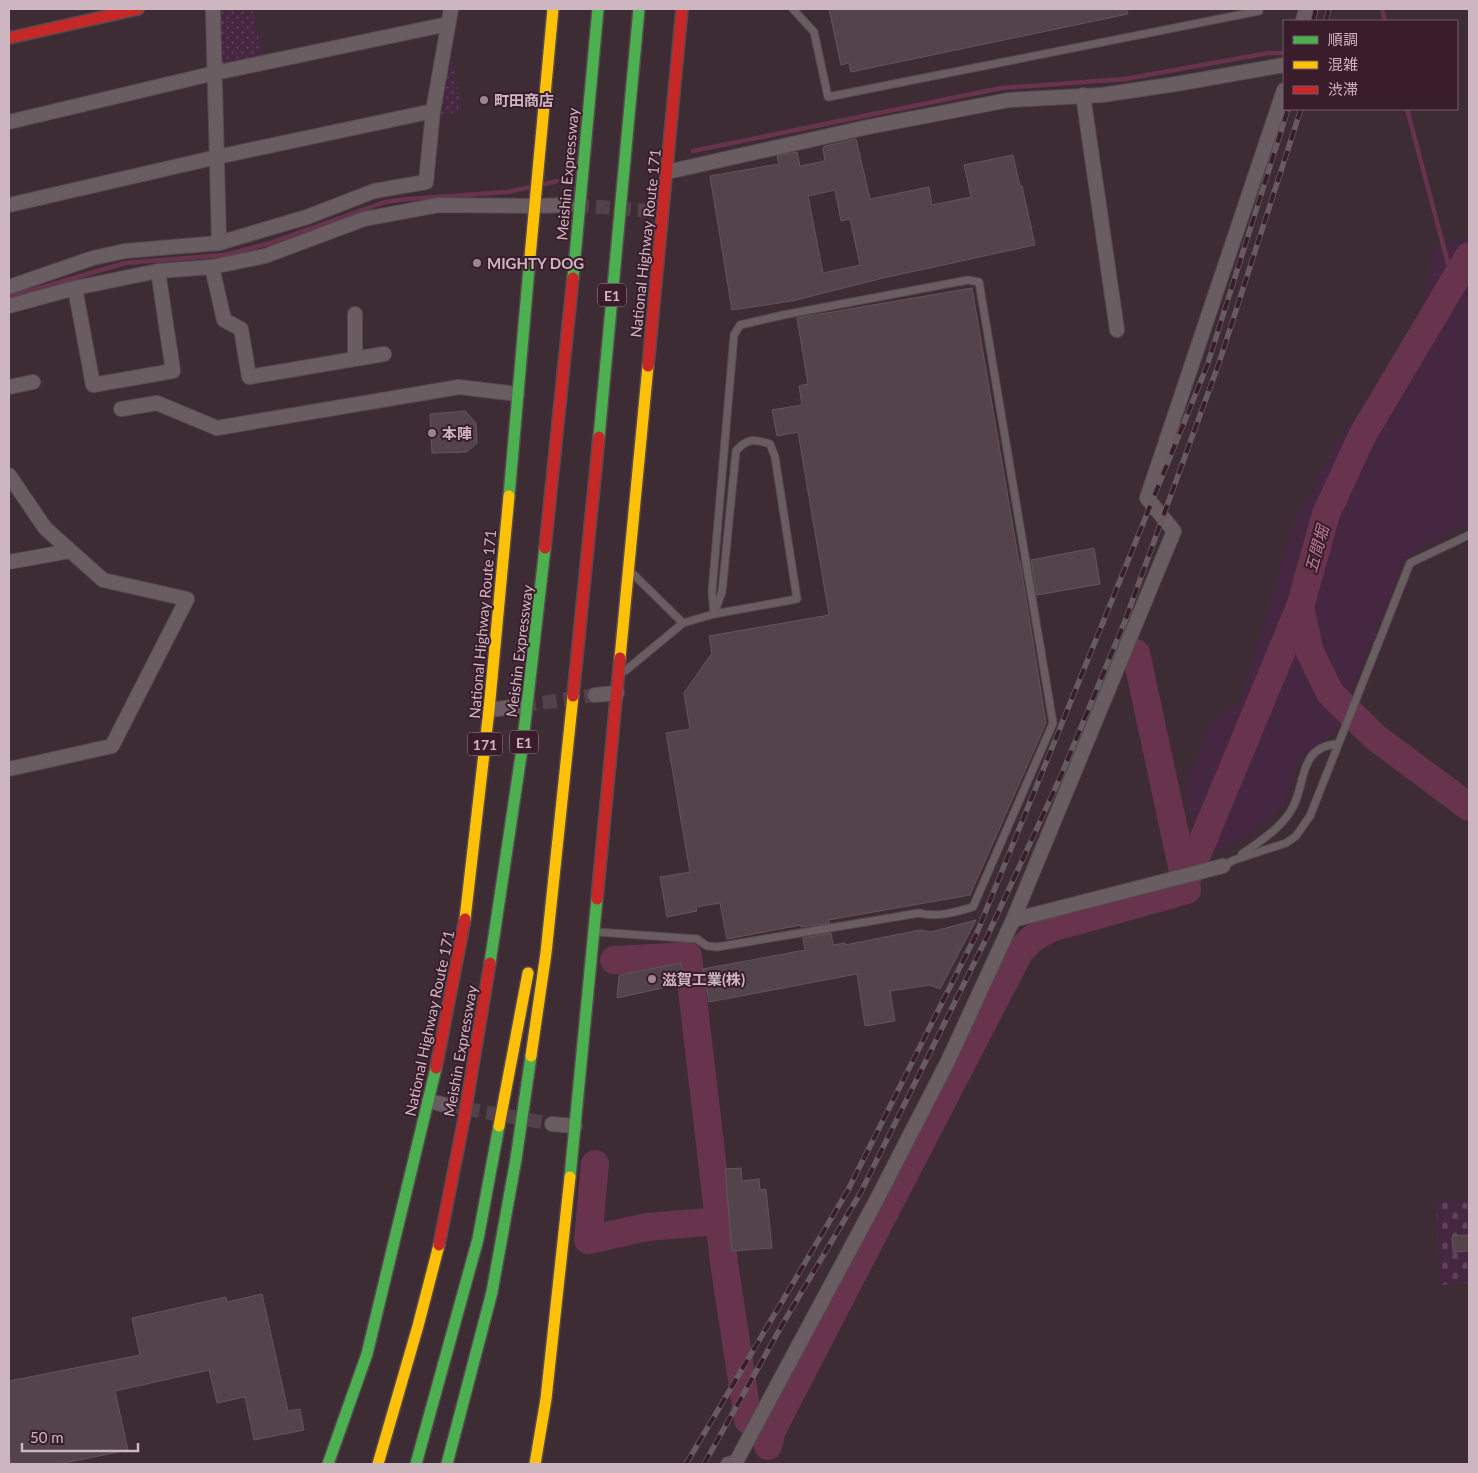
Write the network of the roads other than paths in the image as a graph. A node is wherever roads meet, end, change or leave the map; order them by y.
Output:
1 (138, 9) edge
2 (213, 9) edge
3 (451, 9) edge
4 (553, 9) edge
5 (598, 9) edge
6 (639, 9) edge
7 (682, 9) edge
8 (793, 9) edge
9 (1258, 9) edge
10 (448, 24) junction
11 (9, 38) edge
12 (1283, 65) edge
13 (215, 74) junction
14 (1283, 93) edge
15 (1083, 96) junction
16 (433, 111) junction
17 (9, 122) edge
18 (217, 157) junction
19 (667, 172) junction
20 (9, 205) edge
21 (568, 205) tunnel mouth
22 (536, 206) junction
23 (219, 243) junction
24 (212, 267) junction
25 (158, 271) junction
26 (9, 287) edge
27 (75, 288) junction
28 (9, 306) edge
29 (355, 314) dead end
30 (1117, 330) dead end
31 (384, 354) dead end
32 (355, 359) junction
33 (33, 382) dead end
34 (9, 387) edge
35 (517, 394) junction
36 (121, 409) dead end
37 (9, 475) edge
38 (1469, 535) edge
39 (70, 551) junction
40 (9, 562) edge
41 (629, 570) junction
42 (585, 581) junction
43 (714, 614) junction
44 (683, 623) junction
45 (618, 676) junction
46 (617, 693) junction
47 (595, 695) tunnel mouth
48 (521, 706) tunnel mouth
49 (489, 710) junction
50 (1337, 744) junction
51 (9, 769) edge
52 (1228, 863) junction
53 (1013, 920) junction
54 (538, 922) dead end
55 (594, 932) junction
56 (531, 961) dead end
57 (430, 1101) junction
58 (445, 1105) tunnel mouth
59 (552, 1124) tunnel mouth
60 (575, 1126) junction
61 (556, 1297) junction
62 (557, 1404) dead end
63 (328, 1464) edge
64 (378, 1464) edge
65 (416, 1464) edge
66 (447, 1464) edge
67 (535, 1464) edge
68 (728, 1464) edge

1 - 11 main road
2 - 13 street
3 - 10 street
4 - 22 main road, National Highway Route 171 / 171
5 - 64 main road, Meishin Expressway / E1
6 - 42 main road, E1
7 - 19 main road, National Highway Route 171
8 - 9 lane
10 - 13 street
10 - 16 street
12 - 15 street
13 - 17 street
13 - 18 street
14 - 53 street
15 - 19 street
15 - 30 street
16 - 18 street
16 - 23 street
18 - 20 street
18 - 23 street
19 - 41 main road, National Highway Route 171
21 - 22 street
22 - 24 street
22 - 35 main road, National Highway Route 171 / 171
23 - 26 street
24 - 25 street
24 - 32 street
25 - 27 street
25 - 27 street
27 - 28 street
29 - 32 street
31 - 32 street
33 - 34 street
35 - 36 street
35 - 49 main road, National Highway Route 171 / 171
37 - 39 street
38 - 50 lane
39 - 40 street
39 - 51 street
41 - 44 lane
41 - 45 main road, National Highway Route 171
42 - 54 main road, E1
42 - 66 main road, E1
43 - 43 lane
43 - 44 lane
43 - 55 lane
44 - 45 lane
45 - 46 main road, National Highway Route 171
46 - 47 street
46 - 55 main road, National Highway Route 171
48 - 49 street
49 - 57 main road, National Highway Route 171 / 171
50 - 52 lane
50 - 52 lane
52 - 53 street
53 - 68 street
55 - 60 main road, National Highway Route 171
56 - 65 main road
57 - 58 street
57 - 63 main road, National Highway Route 171 / 171
59 - 60 street
60 - 61 main road, National Highway Route 171
61 - 62 main road
61 - 67 main road, National Highway Route 171

